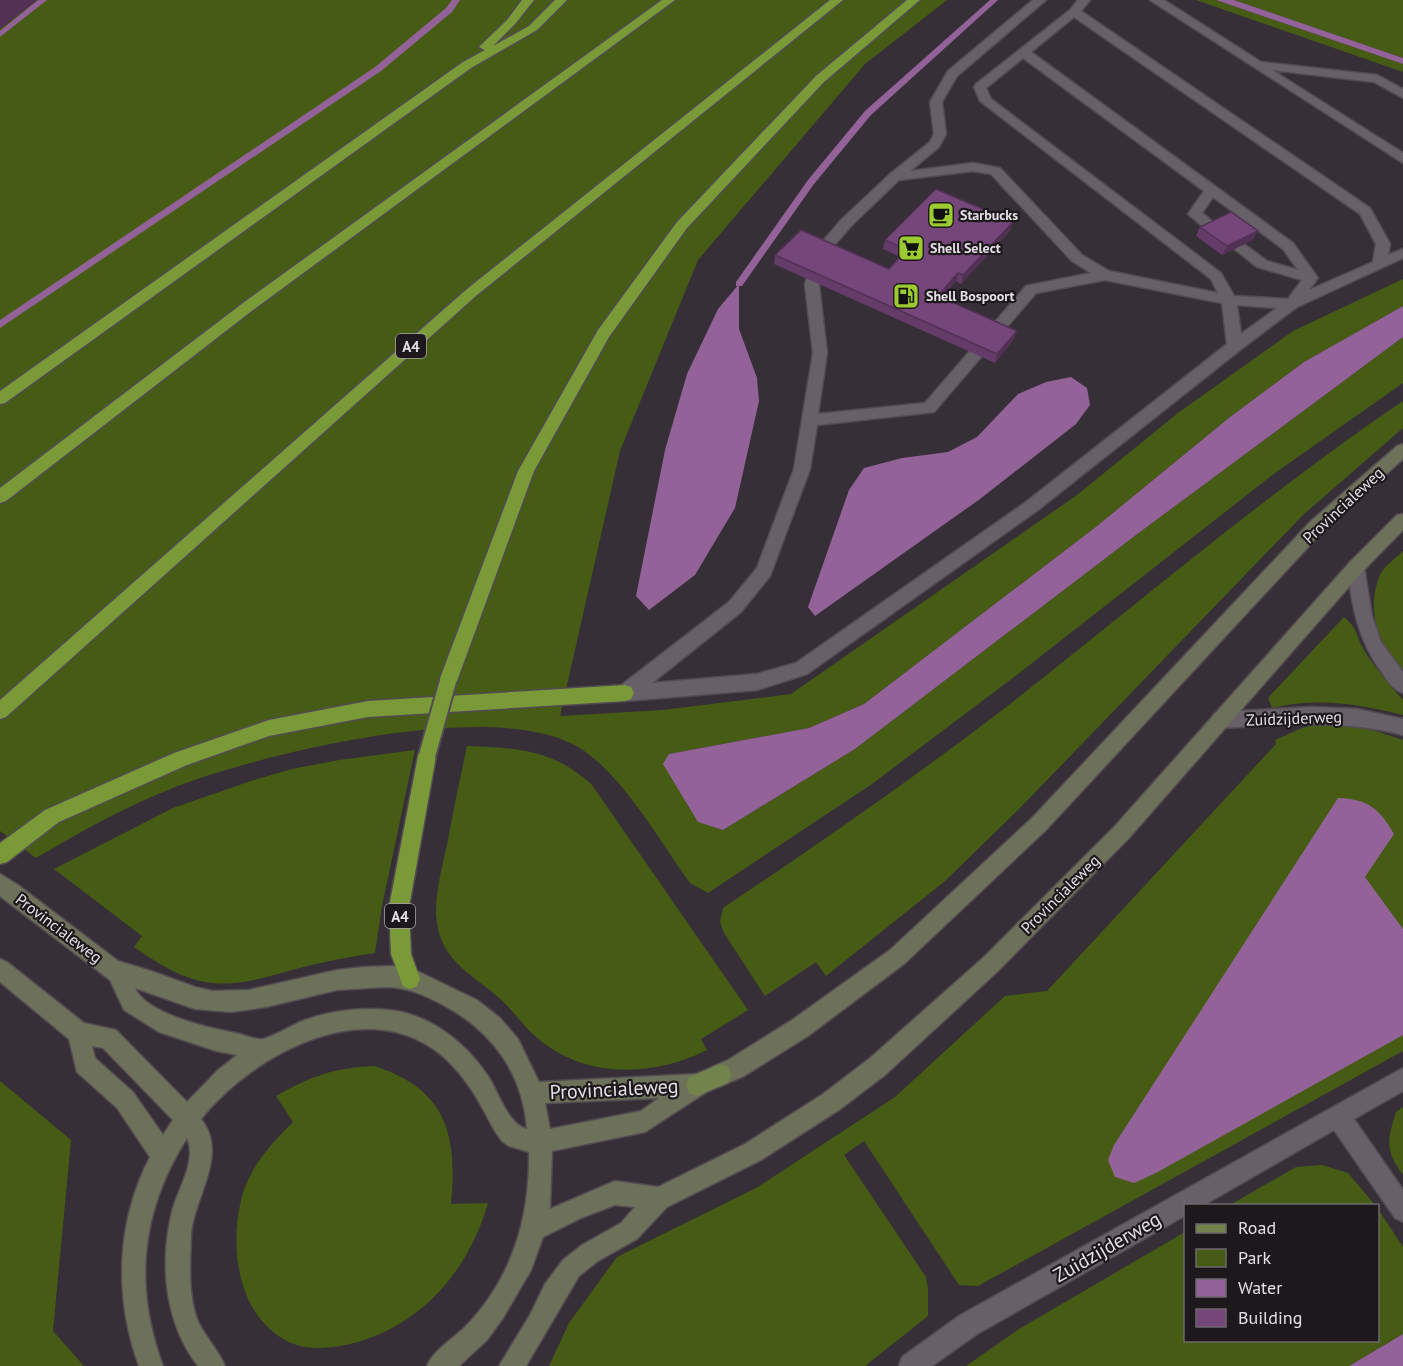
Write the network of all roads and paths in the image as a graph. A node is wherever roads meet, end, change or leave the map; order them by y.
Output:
1 (528, 0) edge
2 (561, 0) edge
3 (669, 0) edge
4 (837, 0) edge
5 (914, 0) edge
6 (1040, 0) edge
7 (1084, 0) edge
8 (1156, 0) edge
9 (1074, 12) junction
10 (1024, 53) junction
11 (1257, 64) junction
12 (467, 65) junction
13 (1403, 94) edge
14 (1403, 159) edge
15 (895, 177) junction
16 (1211, 189) junction
17 (1213, 228) edge
18 (1239, 247) edge
19 (1403, 253) edge
20 (1380, 264) junction
21 (1105, 275) junction
22 (1311, 278) junction
23 (1229, 300) junction
24 (1292, 304) junction
25 (1235, 346) junction
26 (0, 399) edge
27 (810, 420) junction
28 (1403, 450) edge
29 (0, 497) edge
30 (1403, 520) edge
31 (1356, 567) junction
32 (1403, 685) edge
33 (625, 693) junction
34 (0, 711) edge
35 (1220, 720) junction
36 (1403, 727) edge
37 (0, 855) edge
38 (0, 884) edge
39 (0, 969) edge
40 (118, 973) junction
41 (410, 979) junction
42 (80, 1033) junction
43 (264, 1050) junction
44 (720, 1075) joint
45 (1403, 1079) edge
46 (697, 1085) junction
47 (532, 1093) junction
48 (1338, 1116) junction
49 (187, 1120) junction
50 (540, 1142) junction
51 (162, 1157) junction
52 (658, 1199) junction
53 (1403, 1210) edge
54 (532, 1230) junction
55 (151, 1366) edge
56 (213, 1366) edge
57 (439, 1366) edge
58 (510, 1366) edge
59 (911, 1366) edge

1 - 12 highway
2 - 12 highway
3 - 29 highway
4 - 34 highway, A4
5 - 41 highway, A4, bridge
6 - 15 street
7 - 9 street
8 - 11 street
9 - 10 street
9 - 20 street
10 - 16 street
10 - 23 street
11 - 13 street
11 - 14 street
12 - 26 highway
15 - 21 street
15 - 27 street
16 - 17 street
16 - 22 street
18 - 22 street
19 - 20 street
20 - 24 street
21 - 23 street
21 - 27 street
22 - 24 street
23 - 24 street
23 - 25 street
24 - 25 street
25 - 33 street
27 - 33 street
28 - 44 main road, Provincialeweg
30 - 31 main road, Provincialeweg
31 - 32 street
31 - 35 main road, Provincialeweg
33 - 37 highway
35 - 36 street, Zuidzijderweg
35 - 52 main road, Provincialeweg
38 - 40 main road, Provincialeweg
39 - 42 main road
40 - 41 main road, Provincialeweg
40 - 43 main road, Provincialeweg
41 - 47 main road
42 - 49 main road
42 - 51 main road
43 - 49 main road
43 - 50 main road
44 - 46 main road, Provincialeweg
45 - 48 street, Zuidzijderweg
46 - 47 main road, Provincialeweg
46 - 50 main road, Provincialeweg
47 - 50 main road
48 - 53 street
48 - 59 street, Zuidzijderweg
49 - 51 main road
49 - 56 main road
50 - 54 main road
51 - 55 main road
52 - 54 main road
52 - 58 main road, Provincialeweg
54 - 57 main road

